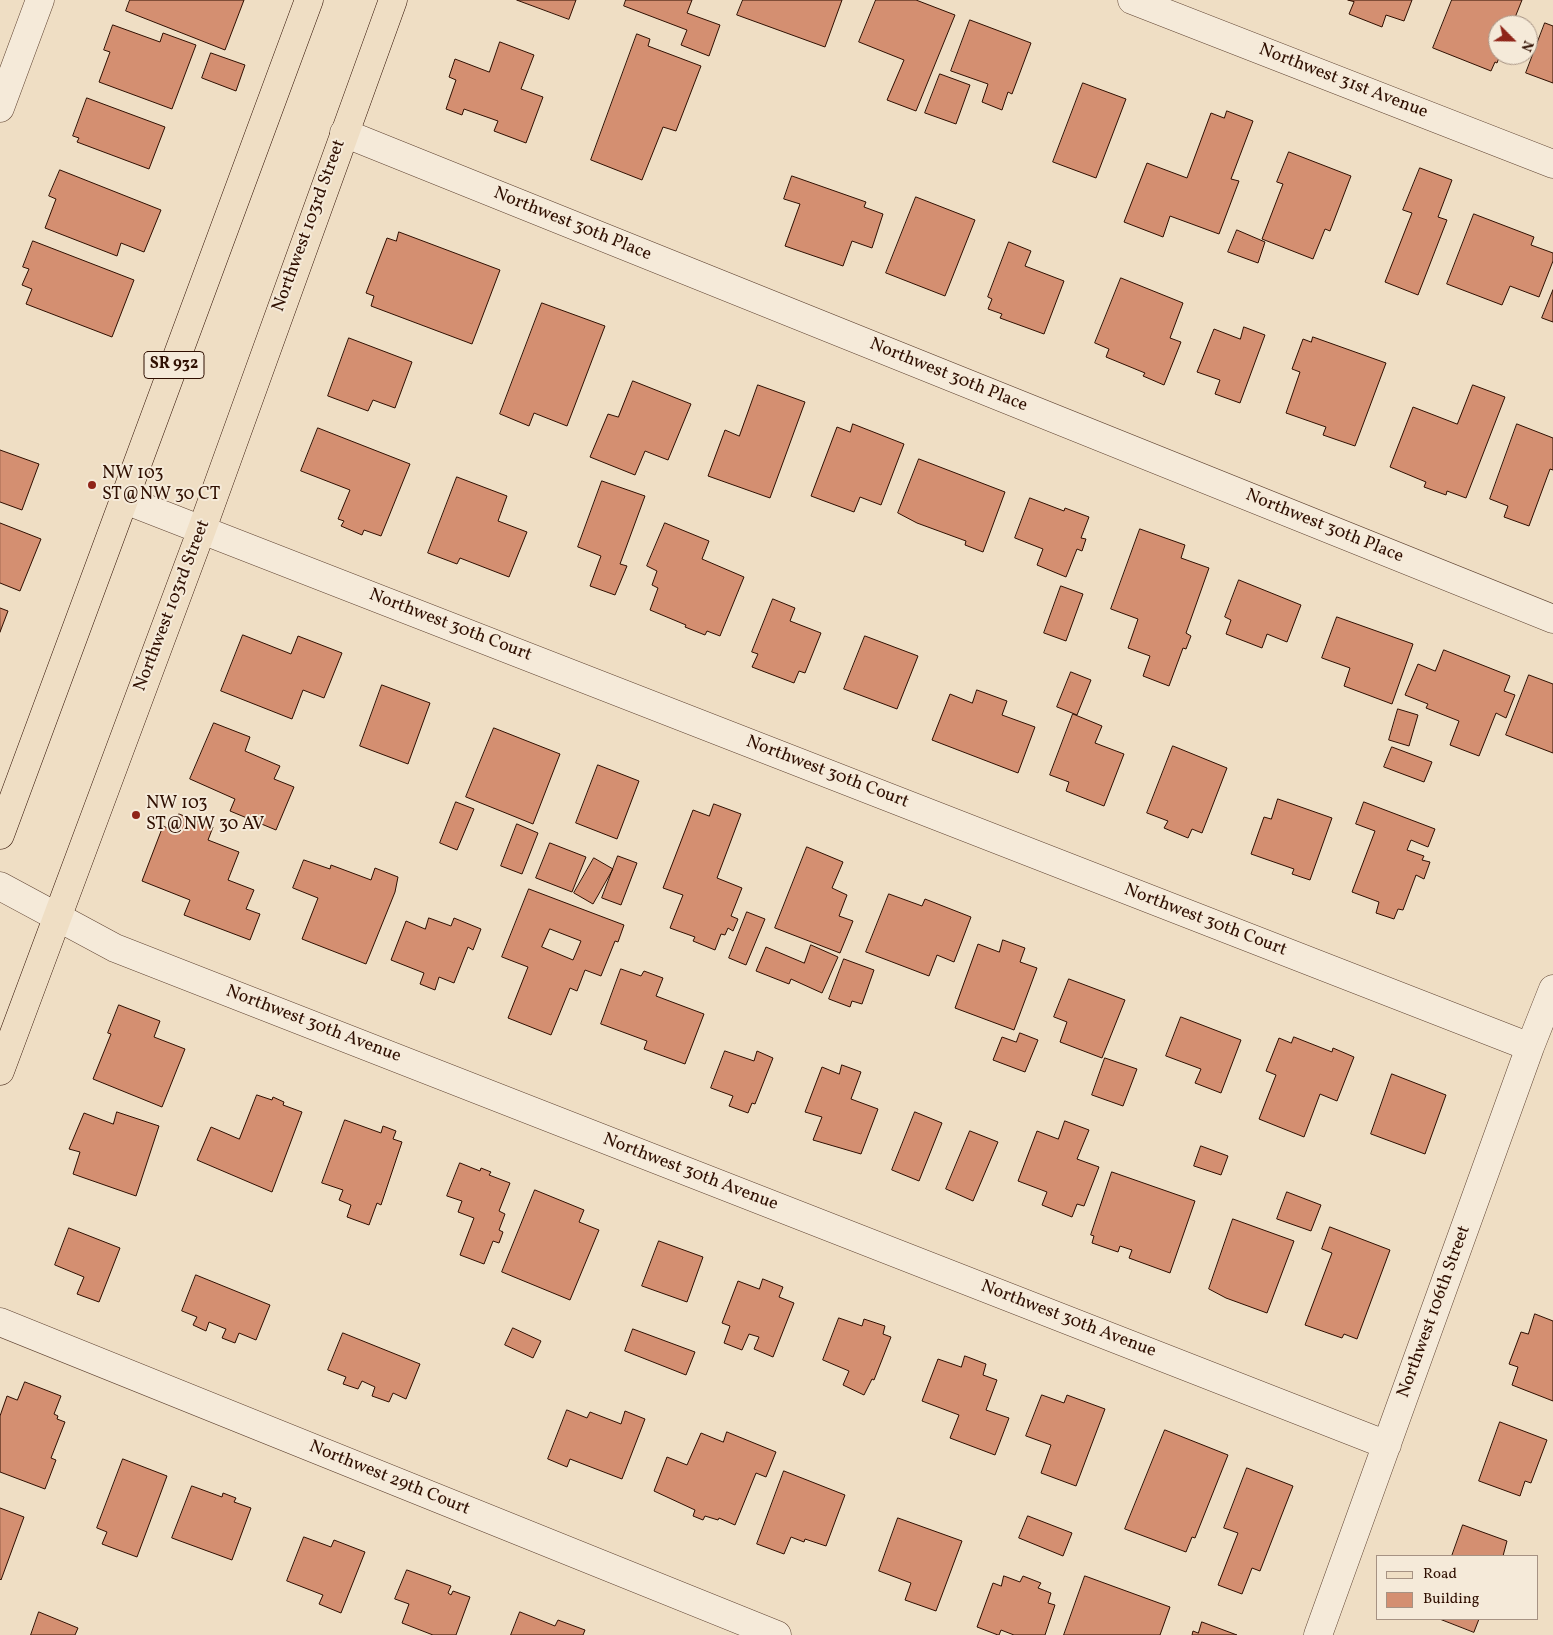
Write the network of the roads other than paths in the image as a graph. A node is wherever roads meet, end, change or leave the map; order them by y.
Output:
1 (40, 0) edge
2 (309, 0) edge
3 (393, 0) edge
4 (1132, 0) edge
5 (0, 108) edge
6 (344, 133) junction
7 (1553, 164) edge
8 (125, 500) junction
9 (202, 529) junction
10 (1553, 618) edge
11 (0, 835) edge
12 (0, 886) edge
13 (56, 916) junction
14 (1553, 989) edge
15 (1530, 1048) junction
16 (0, 1071) edge
17 (0, 1322) edge
18 (1387, 1445) junction
19 (777, 1635) edge
20 (1318, 1635) edge

1 - 5 street
2 - 8 main road, SR 932
3 - 6 main road, Northwest 103rd Street
4 - 7 street, Northwest 31st Avenue
6 - 9 main road, Northwest 103rd Street
6 - 10 street, Northwest 30th Place
8 - 9 street, Northwest 30th Court
8 - 11 main road, SR 932
9 - 13 main road, Northwest 103rd Street
9 - 15 street, Northwest 30th Court
12 - 13 street, Northwest 30th Avenue
13 - 16 main road, Northwest 103rd Street
13 - 18 street, Northwest 30th Avenue
14 - 15 street, Northwest 106th Street
15 - 18 street, Northwest 106th Street
17 - 19 street, Northwest 29th Court
18 - 20 street, Northwest 106th Street

